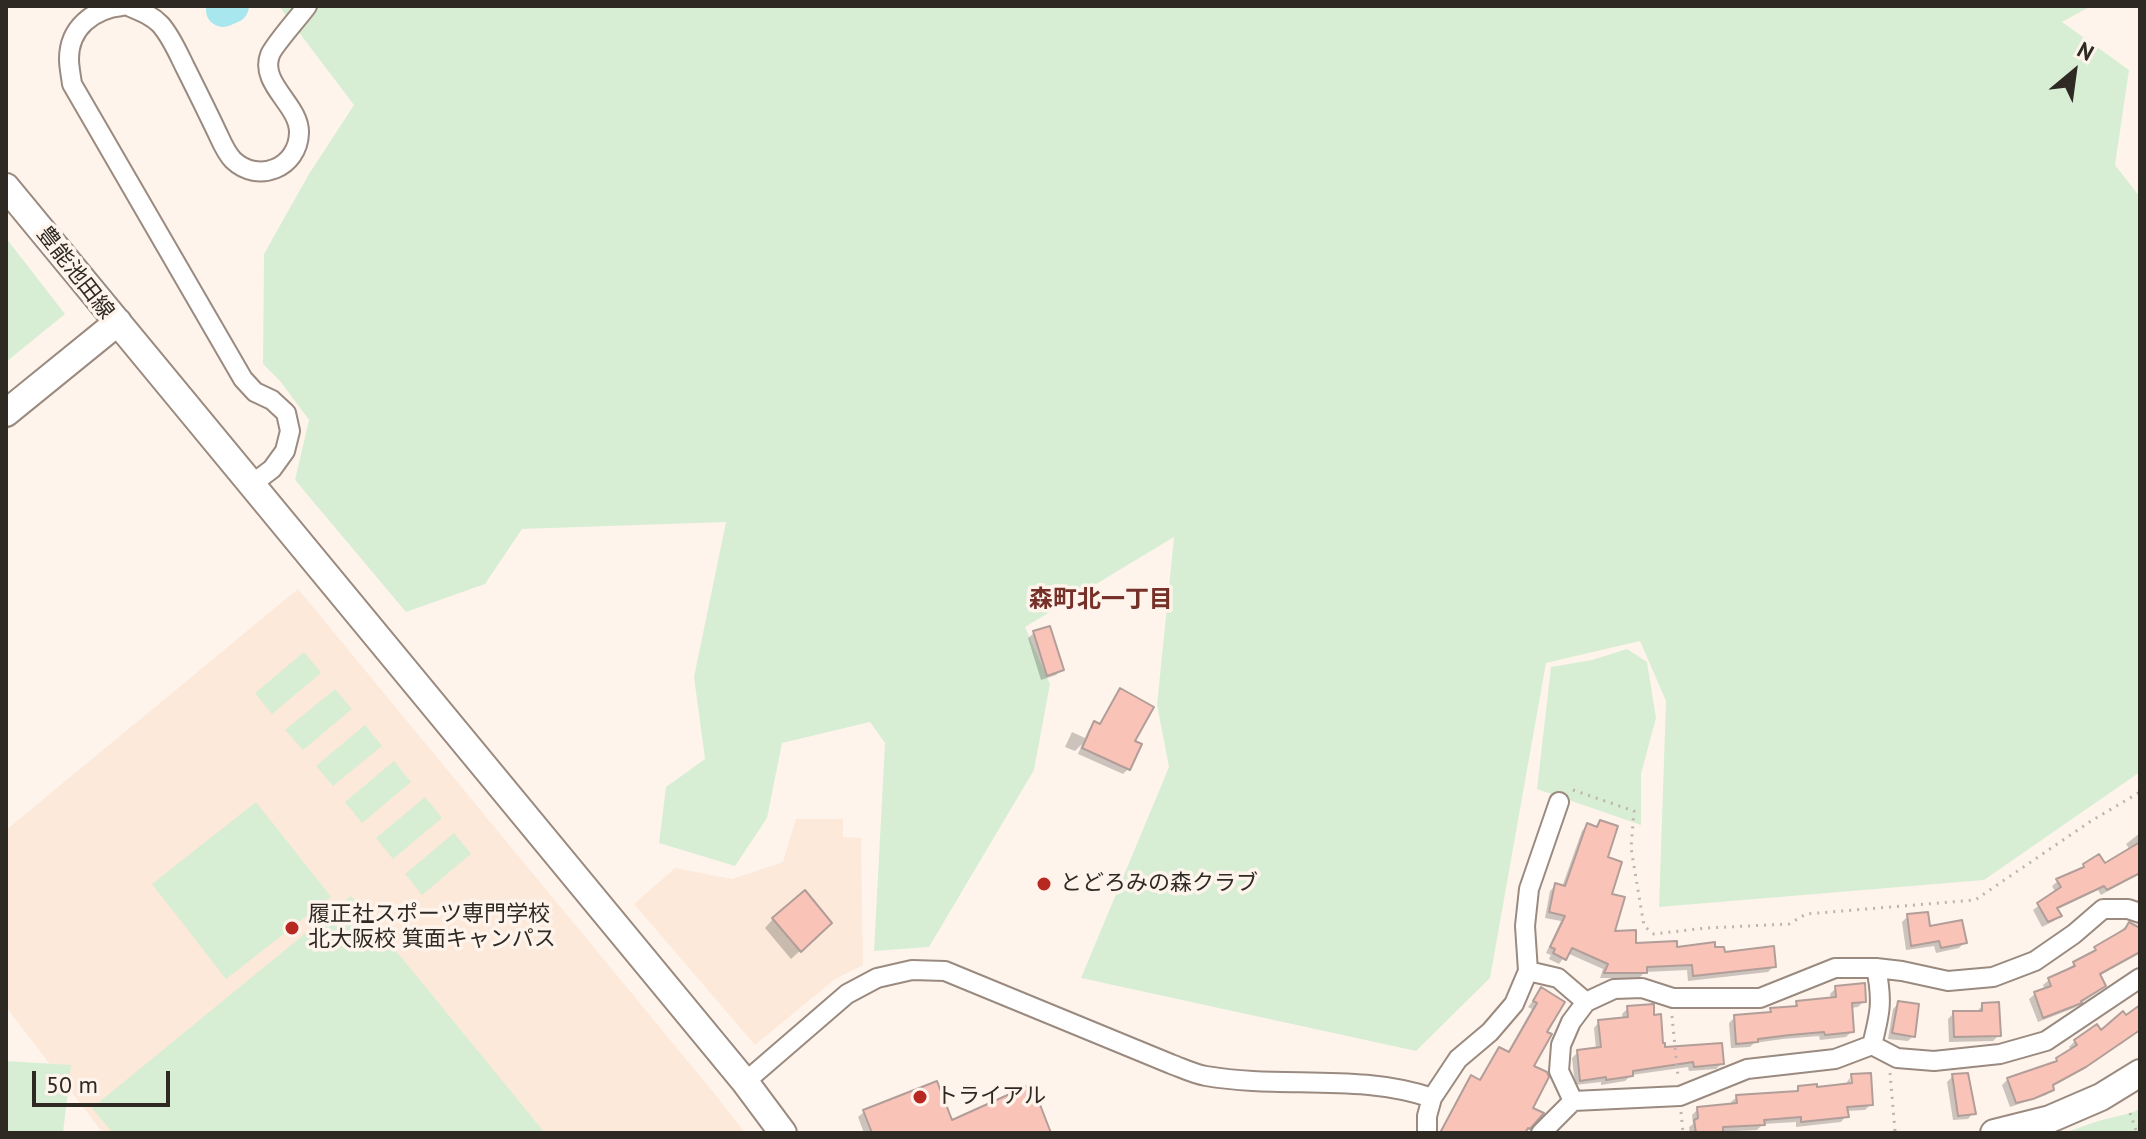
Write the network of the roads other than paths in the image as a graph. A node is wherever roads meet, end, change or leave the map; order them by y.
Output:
1 (122, 6) edge
2 (128, 6) edge
3 (307, 6) edge
4 (6, 187) edge
5 (118, 322) junction
6 (6, 413) edge
7 (252, 484) junction
8 (1559, 802) road end
9 (2140, 913) edge
10 (1876, 968) junction
11 (1528, 971) junction
12 (2140, 978) edge
13 (1586, 1002) junction
14 (1880, 1049) junction
15 (2140, 1073) edge
16 (745, 1082) junction
17 (1432, 1098) junction
18 (1573, 1101) junction
19 (783, 1133) edge
20 (1427, 1133) edge
21 (1541, 1133) edge
22 (1994, 1133) edge

1 - 7 street
2 - 3 street
4 - 5 street, 豊能池田線
5 - 6 street, 豊能池田線
5 - 7 street
7 - 16 street
8 - 11 street
9 - 10 street
10 - 13 street
10 - 14 street
11 - 13 street
11 - 17 street
12 - 14 street
13 - 18 street
14 - 18 street
15 - 22 street
16 - 17 street
16 - 19 street
17 - 20 street
18 - 21 street

